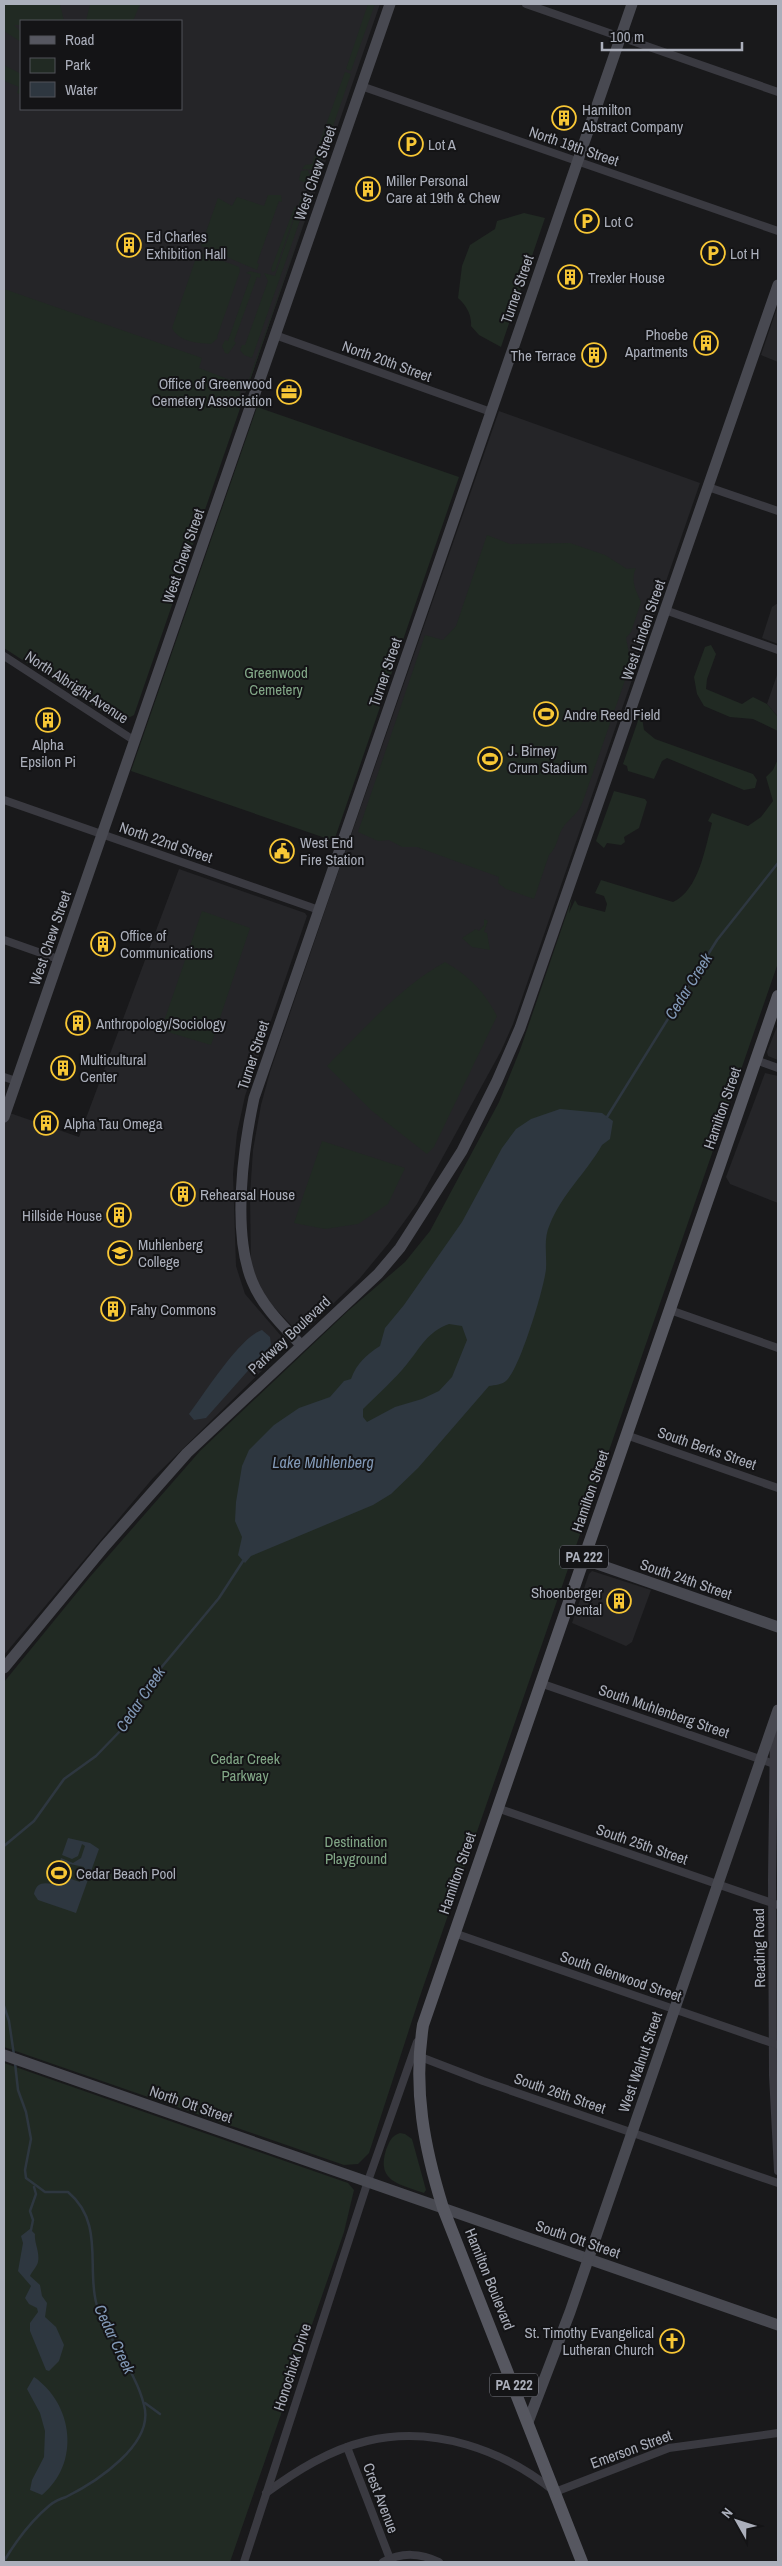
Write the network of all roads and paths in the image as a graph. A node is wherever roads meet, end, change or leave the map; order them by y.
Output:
1 (390, 4) edge
2 (526, 4) edge
3 (632, 4) edge
4 (621, 37) junction
5 (361, 86) junction
6 (778, 92) edge
7 (577, 162) junction
8 (778, 231) edge
9 (778, 285) edge
10 (275, 336) junction
11 (491, 412) junction
12 (708, 487) junction
13 (778, 511) edge
14 (666, 610) junction
15 (778, 650) edge
16 (4, 656) edge
17 (134, 741) junction
18 (4, 800) edge
19 (102, 834) junction
20 (319, 910) junction
21 (4, 940) edge
22 (58, 959) junction
23 (536, 984) joint
24 (778, 996) edge
25 (774, 1015) edge
26 (756, 1060) junction
27 (778, 1068) edge
28 (4, 1076) edge
29 (16, 1081) junction
30 (4, 1117) edge
31 (670, 1310) junction
32 (301, 1345) junction
33 (778, 1348) edge
34 (626, 1435) junction
35 (778, 1488) edge
36 (583, 1559) junction
37 (778, 1627) edge
38 (4, 1668) edge
39 (540, 1683) junction
40 (778, 1710) edge
41 (774, 1724) junction
42 (762, 1760) junction
43 (776, 1765) edge
44 (497, 1808) junction
45 (718, 1884) junction
46 (775, 1904) edge
47 (454, 1933) junction
48 (674, 2009) junction
49 (423, 2025) junction
50 (776, 2044) edge
51 (5, 2056) edge
52 (418, 2056) junction
53 (631, 2133) junction
54 (778, 2171) edge
55 (368, 2181) junction
56 (778, 2183) edge
57 (443, 2208) junction
58 (589, 2258) junction
59 (778, 2325) edge
60 (528, 2422) junction
61 (778, 2433) edge
62 (347, 2447) junction
63 (555, 2492) junction
64 (266, 2493) junction
65 (386, 2560) edge
66 (244, 2562) edge
67 (439, 2562) edge
68 (582, 2562) edge

1 - 5 street, West Chew Street
2 - 4 street
3 - 4 street, Turner Street
4 - 6 street
4 - 7 street, Turner Street
5 - 7 street, North 19th Street
5 - 10 street, West Chew Street
7 - 8 street, North 19th Street
7 - 11 street, Turner Street
9 - 12 street, West Linden Street
10 - 11 street, North 20th Street
10 - 17 street, West Chew Street
11 - 20 street, Turner Street
12 - 13 street
12 - 14 street, West Linden Street
14 - 15 street
14 - 23 street, West Linden Street
16 - 17 street, North Albright Avenue
17 - 19 street, West Chew Street
18 - 19 street, North 22nd Street
19 - 20 street, North 22nd Street
19 - 22 street, West Chew Street
20 - 32 street, Turner Street
21 - 22 street
22 - 29 street, West Chew Street
23 - 32 street, Parkway Boulevard
24 - 25 main road, Hamilton Street / PA 222
25 - 26 main road, Hamilton Street / PA 222
26 - 27 street
26 - 31 main road, Hamilton Street / PA 222
28 - 29 street
29 - 30 street, West Chew Street
31 - 33 street
31 - 34 main road, Hamilton Street / PA 222
32 - 38 street, Parkway Boulevard
34 - 35 street, South Berks Street
34 - 36 main road, Hamilton Street / PA 222
36 - 37 street, South 24th Street
36 - 39 main road, Hamilton Street / PA 222
39 - 42 street, South Muhlenberg Street
39 - 44 main road, Hamilton Street / PA 222
40 - 41 street, West Walnut Street
41 - 42 street, West Walnut Street
41 - 43 street, Reading Road
42 - 43 street, South Muhlenberg Street
42 - 45 street, West Walnut Street
43 - 46 street, Reading Road
44 - 45 street, South 25th Street
44 - 47 main road, Hamilton Street / PA 222
45 - 46 street, South 25th Street
45 - 48 street, West Walnut Street
46 - 50 street, Reading Road
47 - 48 street, South Glenwood Street
47 - 49 main road, Hamilton Street / PA 222
48 - 50 street, South Glenwood Street
48 - 53 street, West Walnut Street
49 - 52 main road, Hamilton Street / PA 222
49 - 55 street, Hamilton Street
50 - 54 street, Reading Road
51 - 55 street, North Ott Street
52 - 53 street, South 26th Street
52 - 57 main road, Hamilton Boulevard / PA 222
53 - 56 street, South 26th Street
53 - 58 street, West Walnut Street
55 - 57 street, South Ott Street
55 - 64 street, Honochick Drive
57 - 58 street, South Ott Street
57 - 60 main road, Hamilton Boulevard / PA 222
58 - 59 street, South Ott Street
58 - 60 street, West Walnut Street
60 - 63 main road, Hamilton Boulevard / PA 222
61 - 63 street, Emerson Street
62 - 63 street
62 - 64 street
62 - 65 street, Crest Avenue
63 - 68 main road, Hamilton Boulevard / PA 222
64 - 66 street, Honochick Drive
65 - 67 street

